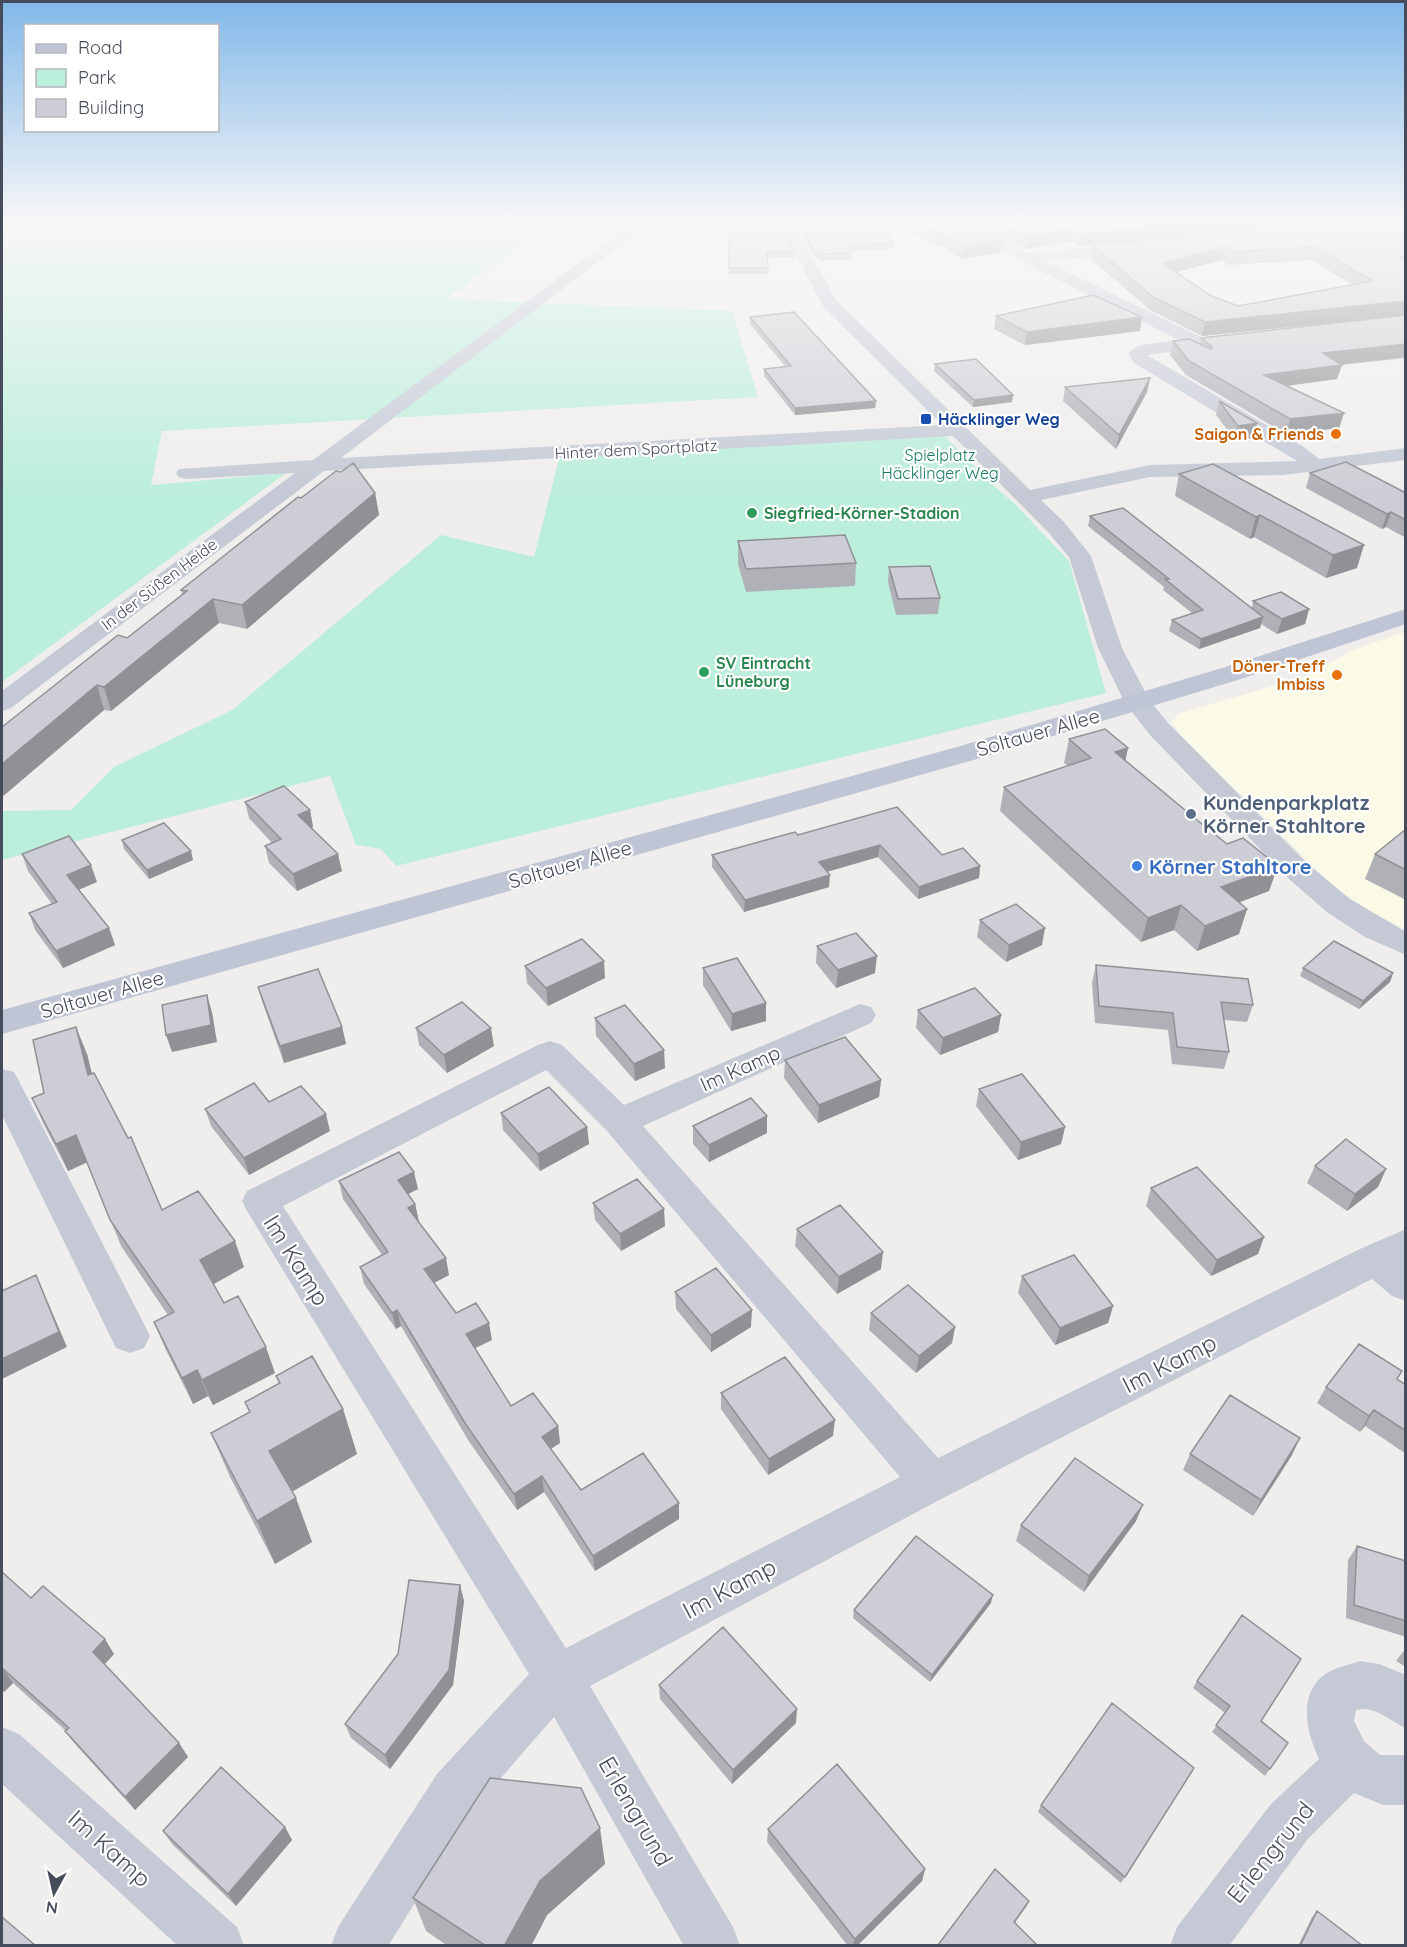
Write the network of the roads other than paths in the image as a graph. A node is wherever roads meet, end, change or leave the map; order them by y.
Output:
1 (521, 313) edge
2 (840, 313) edge
3 (1138, 313) edge
4 (1256, 337) edge
5 (1199, 343) junction
6 (956, 430) junction
7 (1406, 454) edge
8 (316, 466) junction
9 (1315, 466) junction
10 (186, 473) dead end
11 (1025, 496) junction
12 (1406, 616) edge
13 (2, 703) edge
14 (1138, 703) junction
15 (1406, 945) edge
16 (860, 1015) dead end
17 (2, 1022) edge
18 (2, 1081) edge
19 (619, 1122) junction
20 (1396, 1263) edge
21 (130, 1336) dead end
22 (932, 1482) junction
23 (558, 1677) junction
24 (1406, 1704) edge
25 (2, 1751) edge
26 (1350, 1763) junction
27 (1406, 1780) edge
28 (218, 1946) edge
29 (357, 1946) edge
30 (714, 1946) edge
31 (1196, 1946) edge

1 - 8 street, In der Süßen Heide
2 - 6 street
3 - 5 street
4 - 5 street
5 - 9 street
6 - 8 street, Hinter dem Sportplatz
6 - 11 street
7 - 9 street
8 - 10 street
8 - 13 street, In der Süßen Heide
9 - 11 street
11 - 14 street
12 - 14 street, Soltauer Allee
14 - 15 street
14 - 17 street, Soltauer Allee
16 - 19 street, Im Kamp
18 - 21 street
19 - 22 street, Im Kamp
19 - 23 street, Im Kamp
20 - 22 street, Im Kamp
22 - 23 street, Im Kamp
23 - 29 street, Im Kamp
23 - 30 street, Erlengrund
24 - 26 street
25 - 28 street, Im Kamp
26 - 27 street
26 - 31 street, Erlengrund

